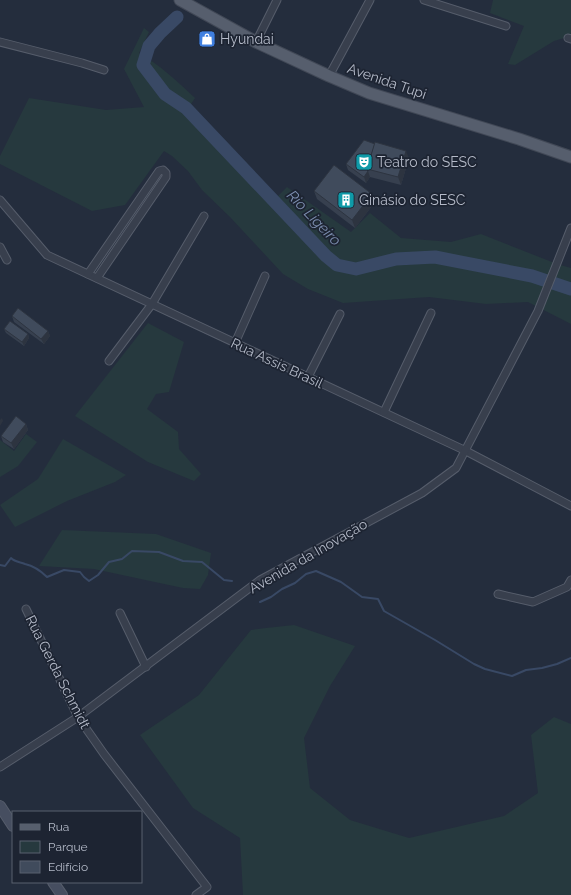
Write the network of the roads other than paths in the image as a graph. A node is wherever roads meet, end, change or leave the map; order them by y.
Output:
1 (180, 0) edge
2 (187, 0) edge
3 (278, 0) edge
4 (370, 0) edge
5 (424, 0) edge
6 (202, 11) junction
7 (506, 26) dead end
8 (0, 42) edge
9 (256, 42) junction
10 (104, 70) dead end
11 (329, 76) junction
12 (571, 157) edge
13 (0, 200) edge
14 (204, 216) dead end
15 (571, 228) edge
16 (0, 247) edge
17 (6, 260) dead end
18 (88, 274) junction
19 (265, 276) dead end
20 (97, 278) junction
21 (152, 304) junction
22 (431, 313) dead end
23 (340, 314) dead end
24 (234, 343) junction
25 (109, 361) dead end
26 (308, 377) junction
27 (384, 412) junction
28 (464, 450) junction
29 (571, 506) edge
30 (571, 580) edge
31 (498, 594) dead end
32 (26, 609) dead end
33 (120, 613) dead end
34 (146, 667) junction
35 (78, 718) junction
36 (0, 767) edge
37 (0, 806) edge
38 (12, 824) edge
39 (54, 883) edge
40 (62, 895) edge
41 (196, 895) edge

1 - 6 main road, Avenida Tupi
2 - 6 main road, Avenida Tupi
3 - 9 street
4 - 11 street
5 - 7 street
6 - 9 main road, Avenida Tupi
8 - 10 street
9 - 11 main road, Avenida Tupi
11 - 12 main road, Avenida Tupi
13 - 18 street, Rua Assis Brasil
14 - 21 street
15 - 28 street, Avenida da Inovação
16 - 17 street
18 - 20 street, Rua Assis Brasil
18 - 20 street
19 - 24 street
20 - 21 street, Rua Assis Brasil
21 - 24 street, Rua Assis Brasil
21 - 25 street
22 - 27 street
23 - 26 street
24 - 26 street, Rua Assis Brasil
26 - 27 street, Rua Assis Brasil
27 - 28 street, Rua Assis Brasil
28 - 29 street, Rua Assis Brasil
28 - 34 street, Avenida da Inovação
30 - 31 street
32 - 35 street, Rua Gerda Schmidt
33 - 34 street
34 - 35 street, Avenida da Inovação
35 - 36 street, Avenida da Inovação
35 - 41 street, Rua Gerda Schmidt
37 - 38 main road
39 - 40 main road

